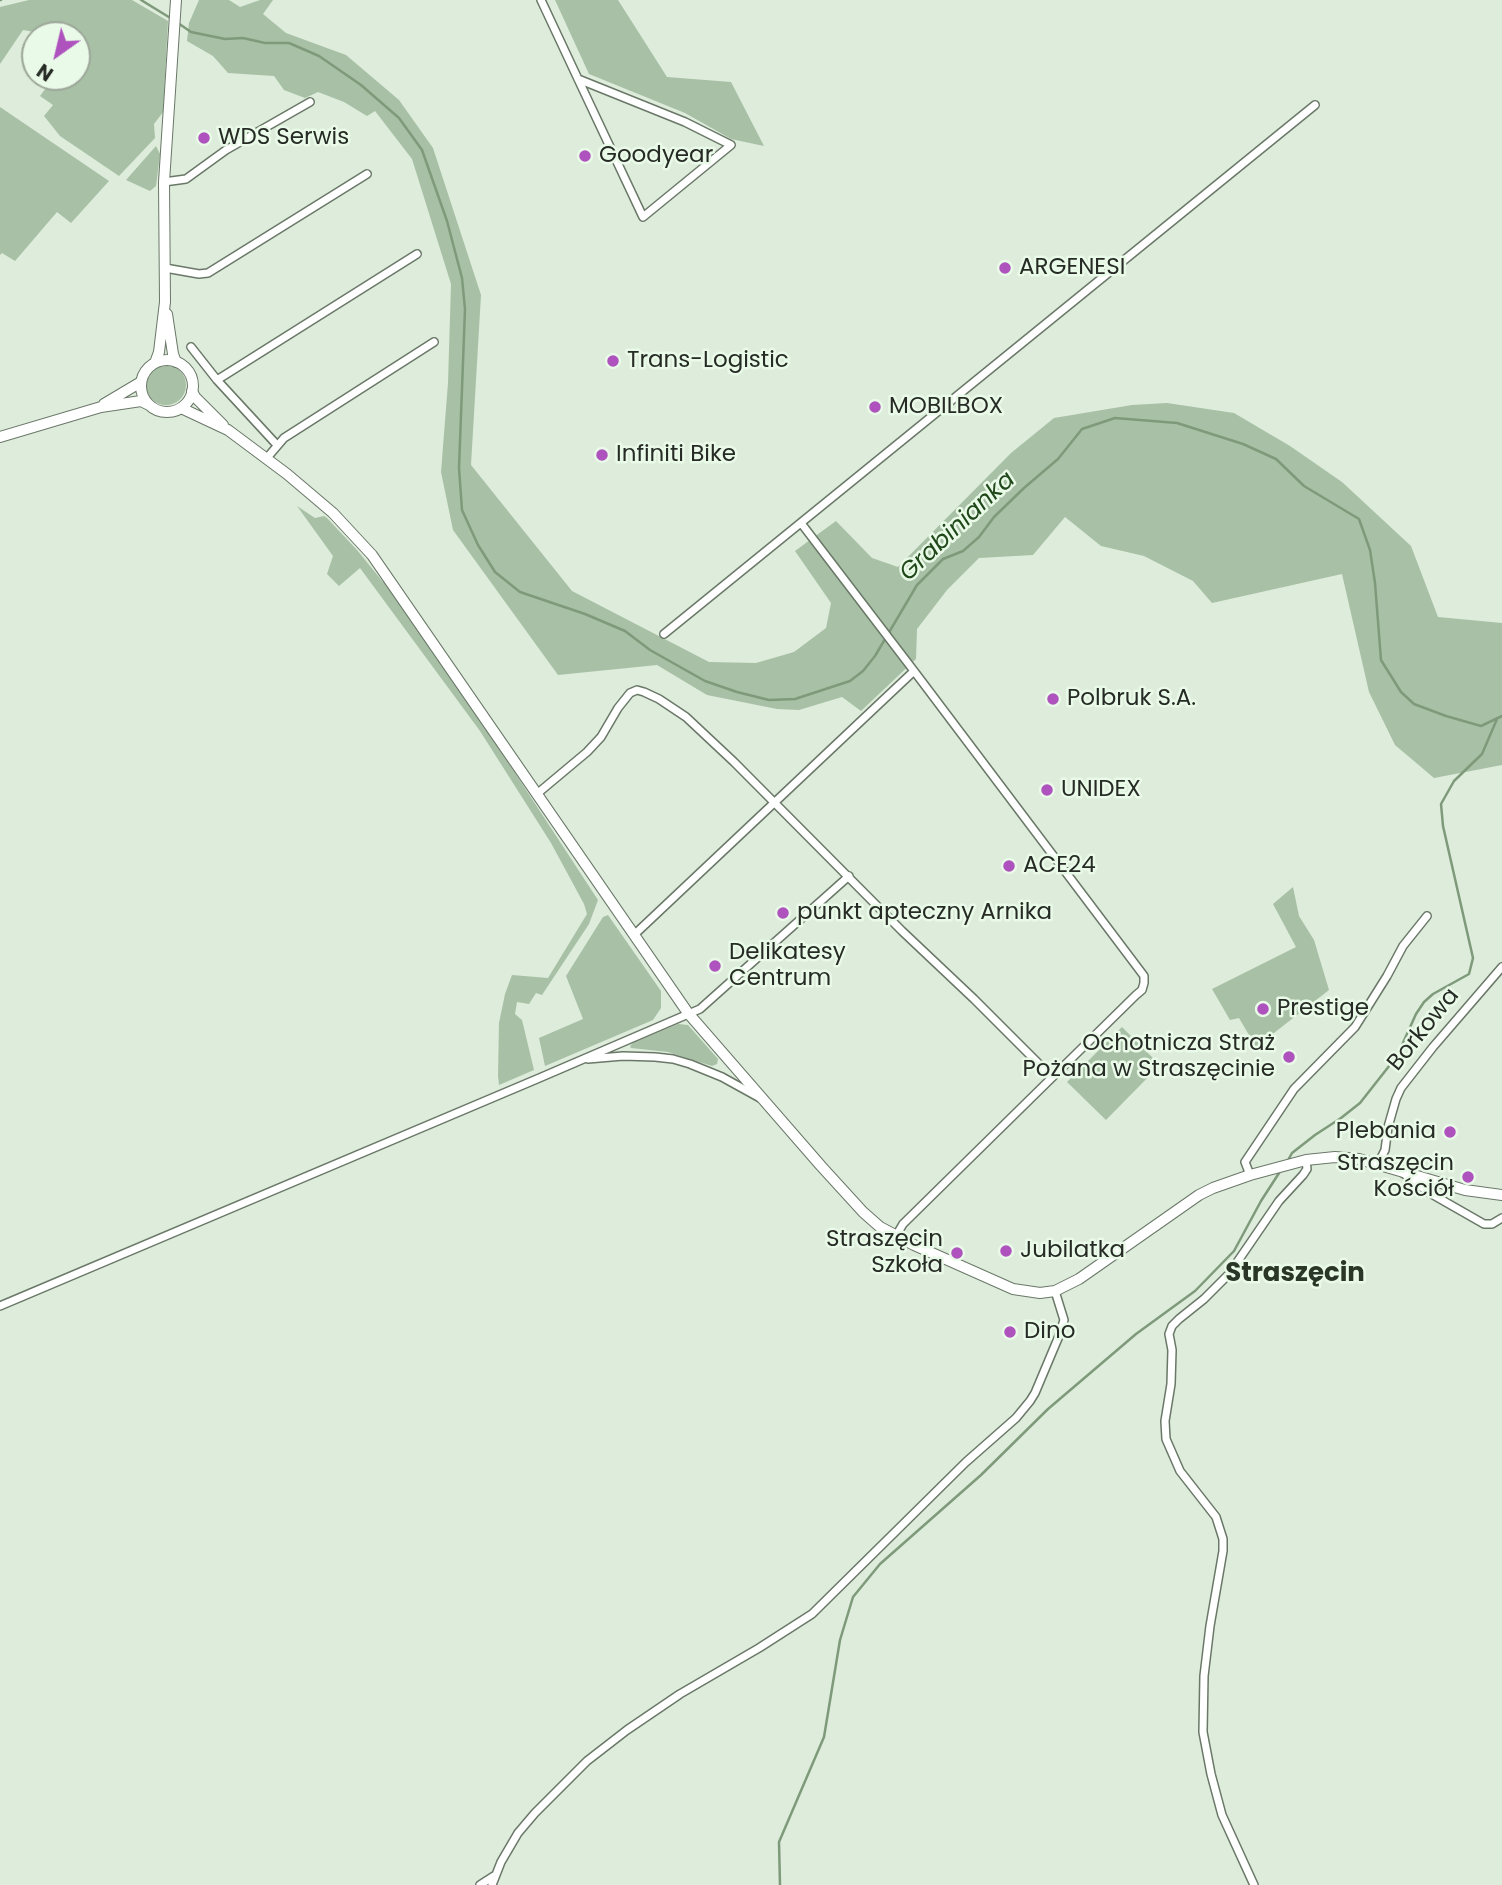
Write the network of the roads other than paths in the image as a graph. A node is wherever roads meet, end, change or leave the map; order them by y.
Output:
1 (177, 0) edge
2 (541, 0) edge
3 (578, 79) junction
4 (310, 102) dead end
5 (1315, 106) dead end
6 (367, 174) dead end
7 (164, 182) junction
8 (418, 254) dead end
9 (165, 268) junction
10 (165, 302) junction
11 (434, 342) dead end
12 (191, 347) dead end
13 (176, 362) junction
14 (156, 363) junction
15 (217, 380) junction
16 (141, 382) junction
17 (192, 391) junction
18 (149, 405) junction
19 (100, 407) junction
20 (181, 408) junction
21 (228, 430) junction
22 (0, 437) edge
23 (277, 445) junction
24 (266, 459) junction
25 (801, 523) junction
26 (664, 634) dead end
27 (914, 671) junction
28 (538, 793) junction
29 (775, 803) junction
30 (849, 876) junction
31 (1427, 916) dead end
32 (635, 934) junction
33 (1502, 967) edge
34 (688, 1013) junction
35 (581, 1060) junction
36 (1052, 1077) junction
37 (764, 1101) junction
38 (1301, 1162) junction
39 (1378, 1164) junction
40 (1399, 1171) junction
41 (1253, 1174) junction
42 (1502, 1195) edge
43 (1502, 1218) edge
44 (896, 1236) junction
45 (1055, 1291) junction
46 (0, 1306) edge
47 (494, 1876) junction
48 (480, 1885) edge
49 (492, 1885) edge
50 (1254, 1885) edge

1 - 7 street
2 - 3 street
3 - 3 street
4 - 7 street
5 - 25 street
6 - 9 street
7 - 9 street
8 - 15 street
9 - 10 street
10 - 13 street
10 - 14 street
11 - 23 street
12 - 15 street
13 - 14 street
13 - 17 street
14 - 16 street
15 - 23 street
16 - 18 street
16 - 19 street
17 - 20 street
17 - 21 street
18 - 19 street
18 - 20 street
19 - 22 street
20 - 21 street
21 - 24 street
23 - 24 street
24 - 28 street
25 - 26 street
25 - 27 street
27 - 29 street
27 - 36 street
28 - 29 street
28 - 32 street
29 - 30 street
29 - 32 street
30 - 34 street
30 - 36 street
31 - 41 street
32 - 34 street
33 - 39 street, Borkowa
34 - 35 street
34 - 37 street
35 - 37 street
35 - 46 street
36 - 44 street
37 - 44 street
38 - 39 street
38 - 41 street
38 - 50 street
39 - 40 street
40 - 42 street
40 - 43 street
41 - 45 street
44 - 45 street
45 - 47 street
47 - 48 street
47 - 49 street

